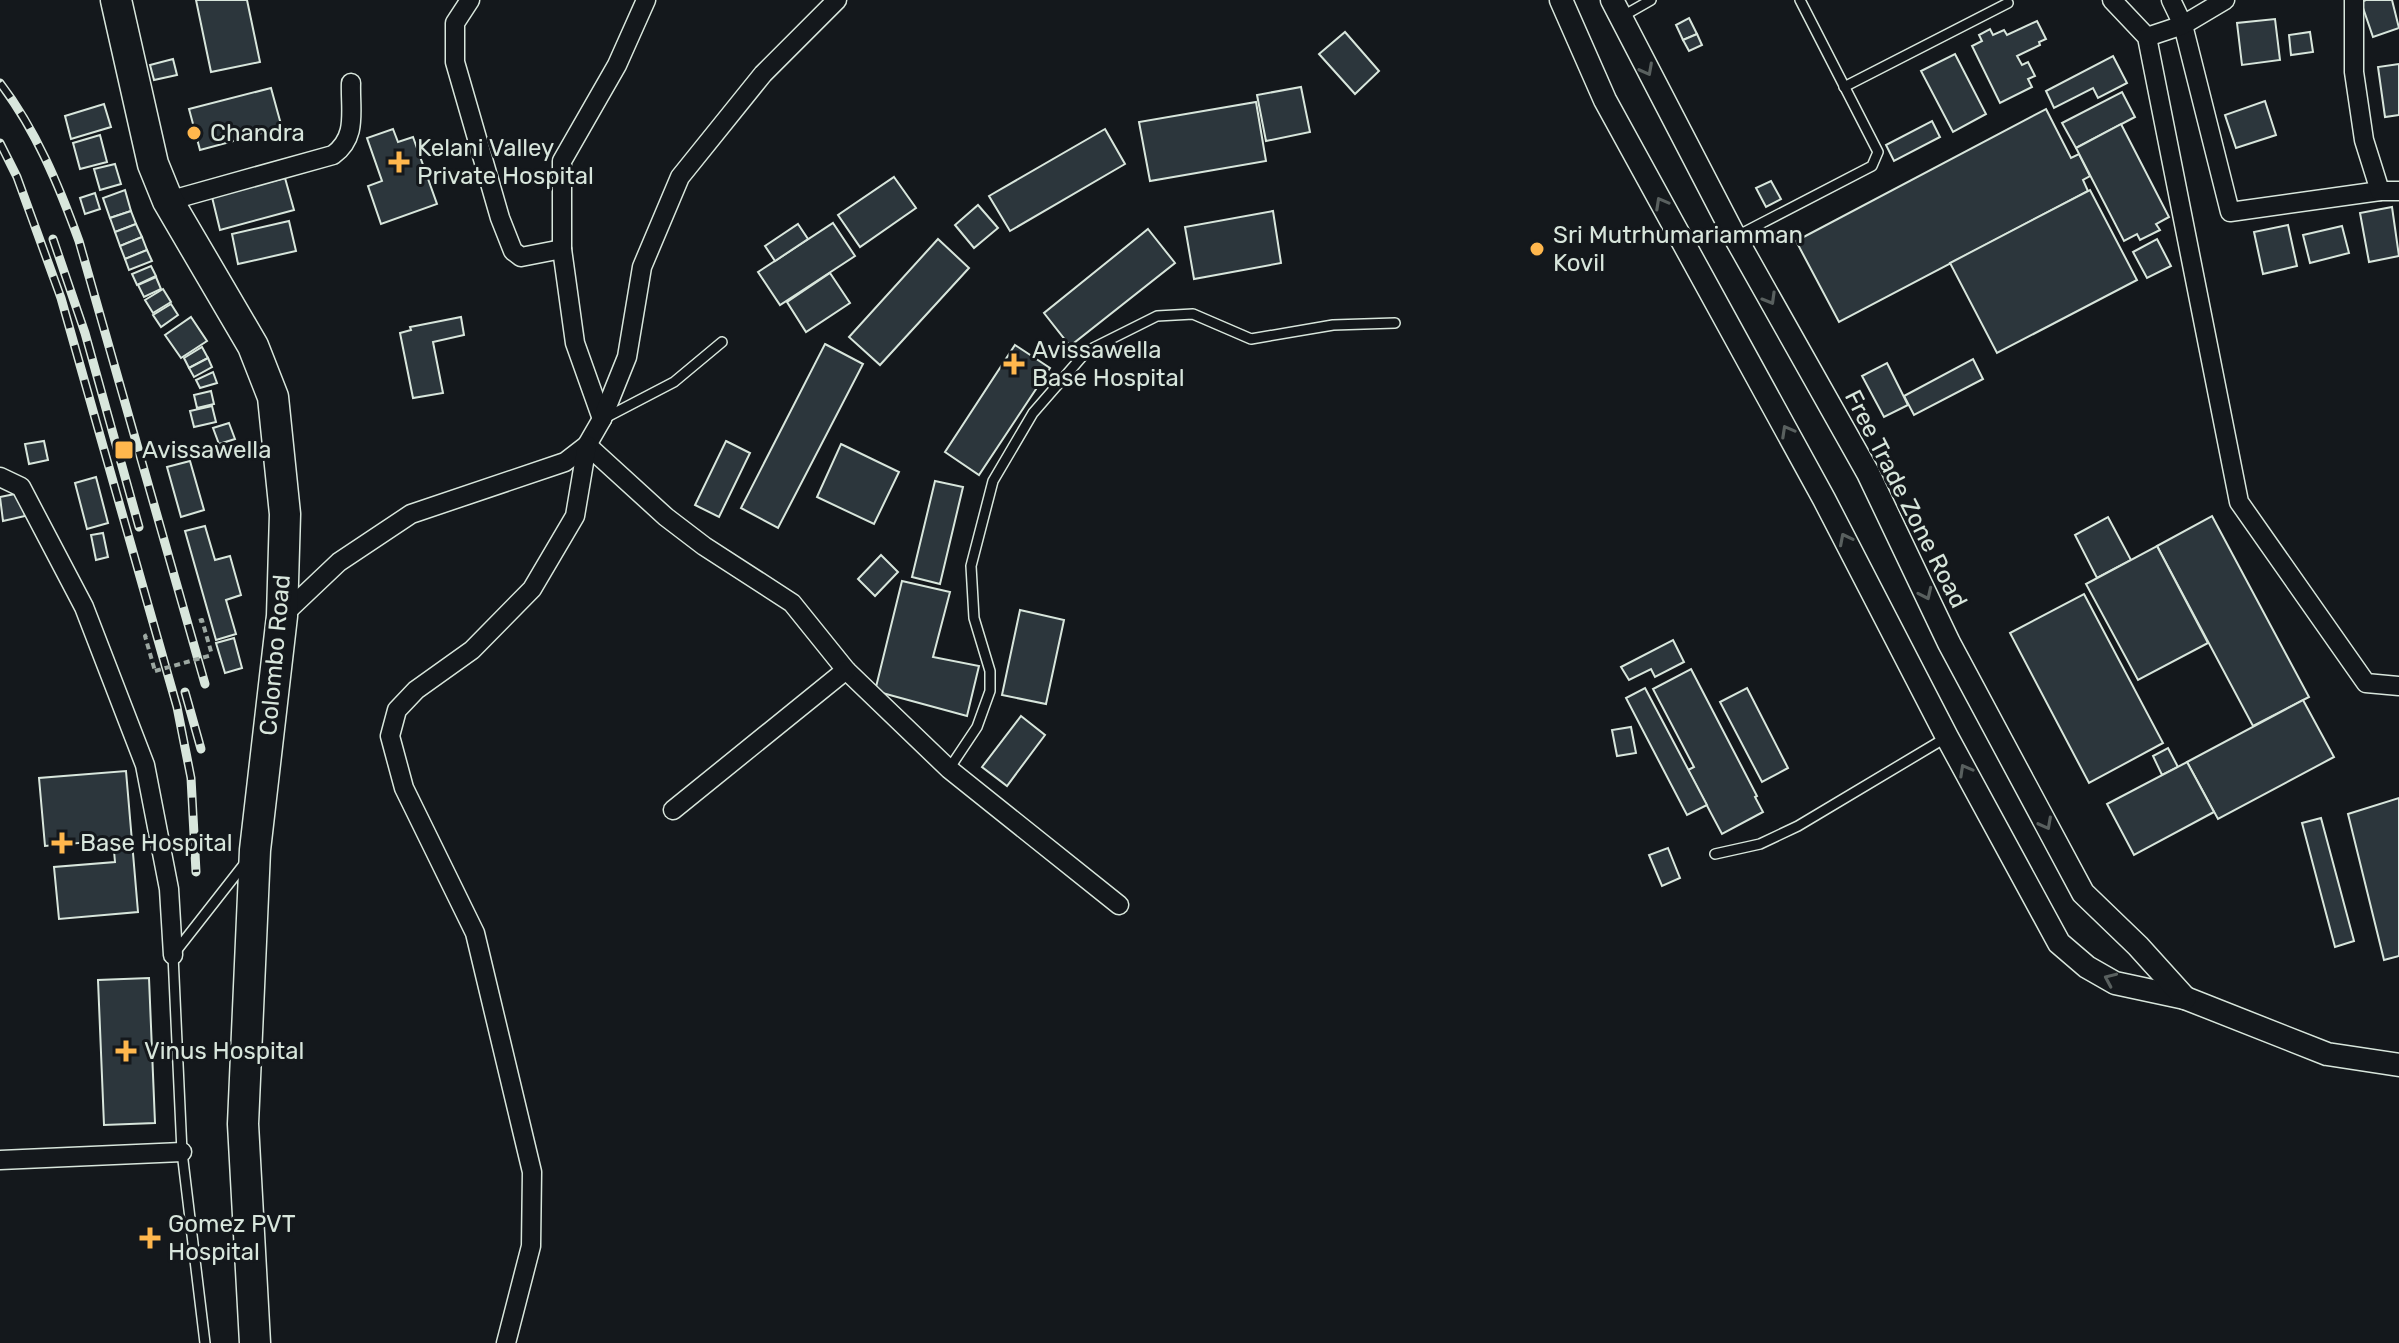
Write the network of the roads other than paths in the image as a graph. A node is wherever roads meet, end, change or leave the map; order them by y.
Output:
1 (116, 0) edge
2 (470, 0) edge
3 (646, 0) edge
4 (837, 0) edge
5 (1561, 0) edge
6 (1651, 0) edge
7 (1800, 0) edge
8 (2112, 0) edge
9 (2171, 0) edge
10 (2225, 0) edge
11 (2354, 0) edge
12 (2008, 3) dead end
13 (1616, 9) edge
14 (2183, 25) junction
15 (2147, 37) junction
16 (351, 83) dead end
17 (1844, 87) junction
18 (2390, 191) edge
19 (168, 201) junction
20 (1735, 237) junction
21 (562, 249) junction
22 (1395, 323) dead end
23 (722, 342) dead end
24 (602, 419) junction
25 (587, 445) junction
26 (0, 477) edge
27 (282, 616) junction
28 (846, 670) junction
29 (2399, 686) edge
30 (1947, 737) junction
31 (949, 769) junction
32 (673, 810) dead end
33 (255, 850) junction
34 (1715, 854) dead end
35 (1119, 905) dead end
36 (173, 955) junction
37 (2185, 998) junction
38 (2399, 1065) edge
39 (182, 1152) junction
40 (0, 1160) edge
41 (205, 1343) edge
42 (255, 1343) edge
43 (506, 1343) edge

1 - 19 highway, Colombo Road
2 - 21 street
3 - 21 street
4 - 24 street
30 -> 5 street, Free Trade Zone Road
6 - 13 lane
7 - 17 lane
8 - 15 street
9 - 14 street
10 - 14 street
11 - 18 street
12 - 17 lane
13 -> 20 street, Free Trade Zone Road
14 - 15 street
14 - 18 street
15 - 29 street
16 - 19 street
17 - 20 lane
19 - 27 highway, Colombo Road
20 -> 37 street, Free Trade Zone Road
21 - 24 street
22 - 31 lane
23 - 24 lane
24 - 25 street
25 - 27 street
25 - 28 street
25 - 43 street
26 - 36 street
27 - 33 highway, Colombo Road
28 - 31 street
28 - 32 street
30 - 34 lane
37 -> 30 street, Free Trade Zone Road
31 - 35 street
33 - 36 lane
33 - 42 highway, Colombo Road
36 - 39 lane
37 - 38 street, Free Trade Zone Road
39 - 40 street
39 - 41 lane

